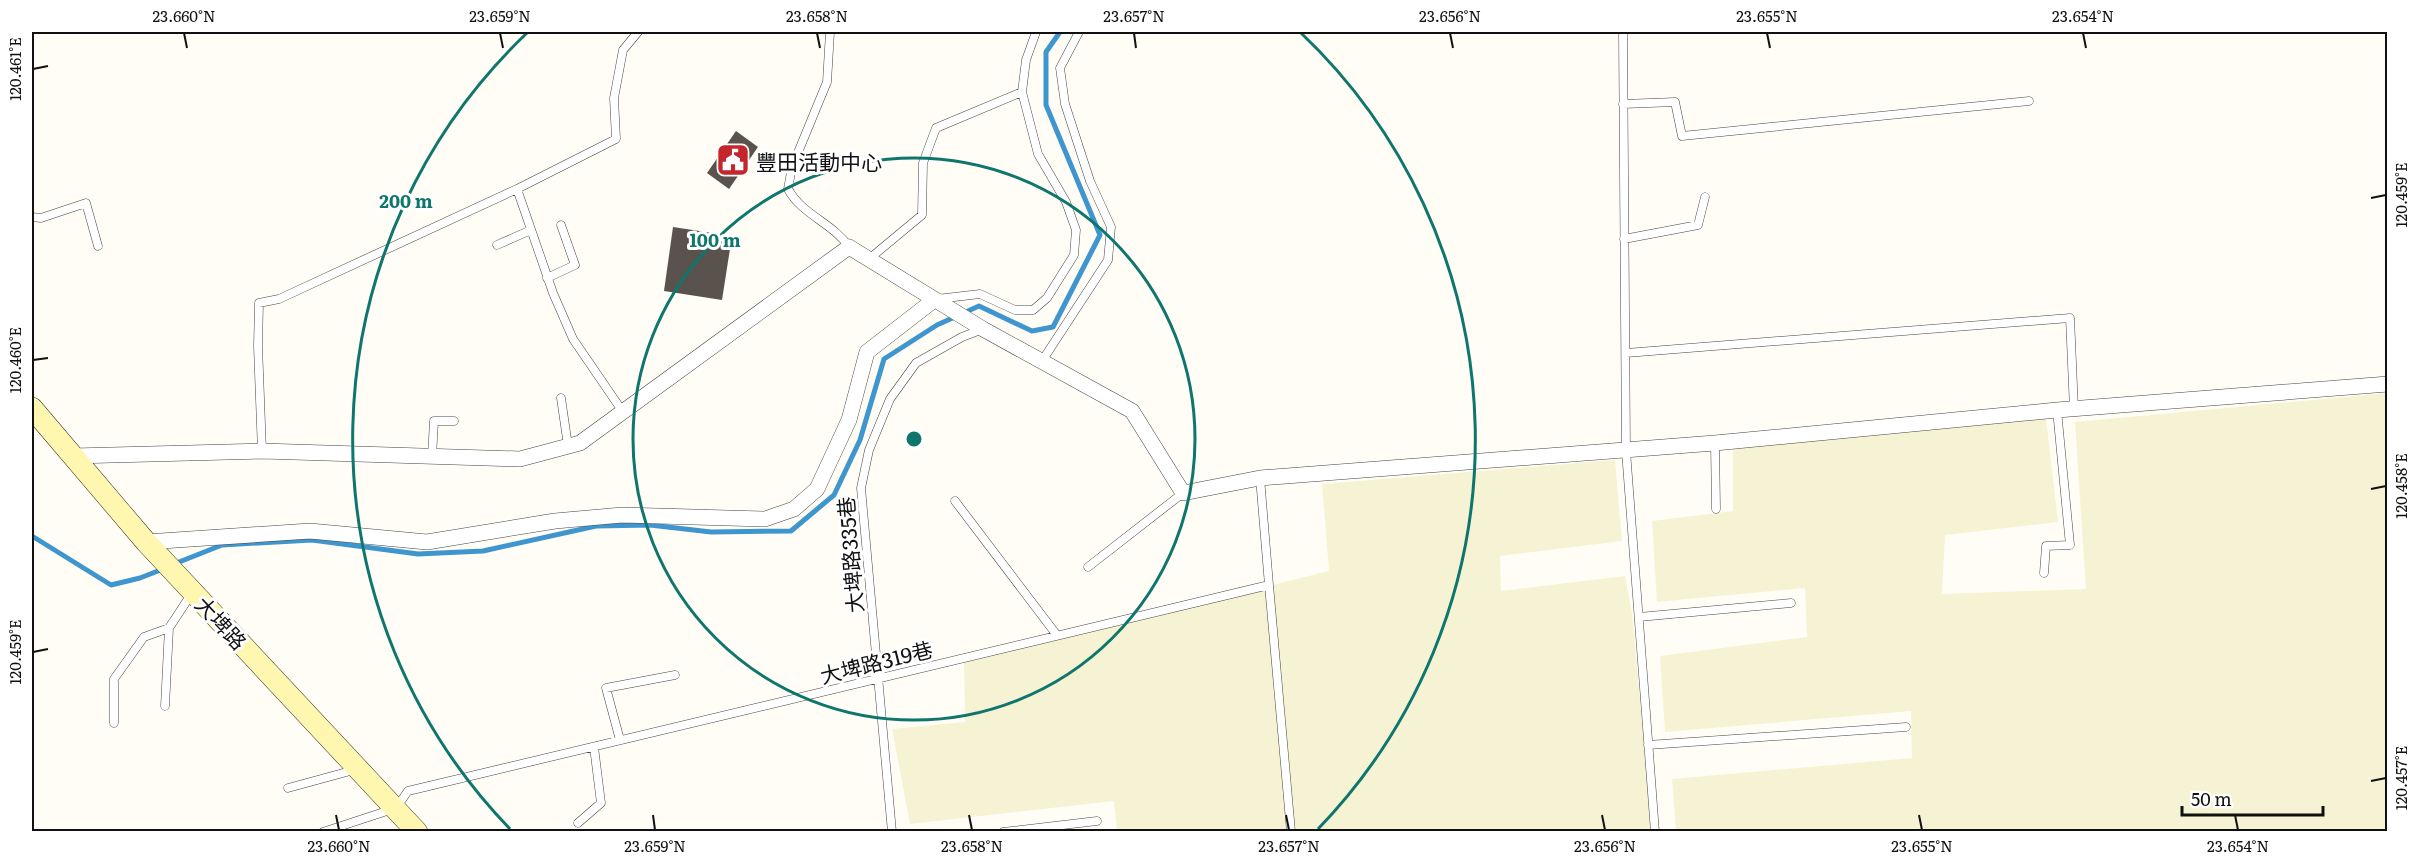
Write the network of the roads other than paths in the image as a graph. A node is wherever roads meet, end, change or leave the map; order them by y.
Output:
1 (638, 32) edge
2 (830, 32) edge
3 (1036, 32) edge
4 (1079, 32) edge
5 (1623, 32) edge
6 (1022, 92) junction
7 (2029, 101) dead end
8 (1623, 105) junction
9 (517, 189) junction
10 (1705, 196) dead end
11 (32, 217) edge
12 (561, 225) dead end
13 (531, 230) junction
14 (1624, 239) junction
15 (497, 245) dead end
16 (98, 246) dead end
17 (849, 247) junction
18 (869, 259) junction
19 (548, 278) junction
20 (934, 300) junction
21 (983, 329) junction
22 (1626, 353) junction
23 (1042, 361) junction
24 (2388, 384) edge
25 (561, 398) dead end
26 (32, 408) edge
27 (2074, 409) junction
28 (2057, 410) junction
29 (622, 412) junction
30 (454, 421) dead end
31 (1715, 444) junction
32 (567, 446) junction
33 (1626, 451) junction
34 (262, 452) junction
35 (73, 456) junction
36 (432, 456) junction
37 (1260, 478) junction
38 (1183, 493) junction
39 (955, 501) dead end
40 (1716, 509) dead end
41 (146, 542) junction
42 (1088, 567) dead end
43 (2044, 573) dead end
44 (1269, 585) junction
45 (192, 591) junction
46 (1791, 603) dead end
47 (1639, 617) junction
48 (169, 628) junction
49 (1056, 634) junction
50 (675, 675) dead end
51 (878, 679) junction
52 (165, 706) dead end
53 (114, 723) dead end
54 (1906, 727) dead end
55 (620, 740) junction
56 (1648, 745) junction
57 (594, 747) junction
58 (359, 769) junction
59 (288, 788) dead end
60 (396, 808) junction
61 (1097, 821) dead end
62 (578, 823) dead end
63 (323, 831) edge
64 (417, 831) edge
65 (892, 831) edge
66 (1003, 831) edge
67 (1291, 831) edge
68 (1655, 831) edge

1 - 9 lane
2 - 17 lane
3 - 6 lane
4 - 23 lane
5 - 8 lane
6 - 18 lane
6 - 20 lane
7 - 8 lane
8 - 14 lane
9 - 13 lane
9 - 34 lane
10 - 14 lane
11 - 16 lane
12 - 19 lane
13 - 15 lane
13 - 19 lane
14 - 22 lane
17 - 18 street
17 - 29 street
18 - 20 street
19 - 29 lane
20 - 21 street
20 - 41 street
21 - 23 street
21 - 51 lane, 大埤路335巷
22 - 27 lane
22 - 33 lane
23 - 38 street
24 - 27 street
25 - 32 lane
26 - 35 main road, 大埤路
27 - 28 street
28 - 31 street
28 - 43 lane
29 - 32 street
30 - 36 lane
31 - 33 street
31 - 40 lane
32 - 36 street
33 - 37 street
33 - 47 lane
34 - 35 street
34 - 36 street
35 - 41 main road, 大埤路
37 - 38 street
37 - 44 lane
38 - 42 lane
39 - 49 lane
41 - 45 main road, 大埤路
44 - 49 lane, 大埤路319巷
44 - 67 lane
45 - 48 lane
45 - 58 main road, 大埤路
46 - 47 lane
47 - 56 lane
48 - 52 lane
48 - 53 lane
49 - 51 lane, 大埤路319巷
50 - 55 lane
51 - 55 lane, 大埤路319巷
51 - 65 lane, 大埤路335巷
54 - 56 lane
55 - 57 lane, 大埤路319巷
56 - 68 lane
57 - 60 lane, 大埤路319巷
57 - 62 lane
58 - 59 lane
58 - 60 main road, 大埤路
60 - 63 lane
60 - 64 main road, 大埤路
61 - 66 lane

